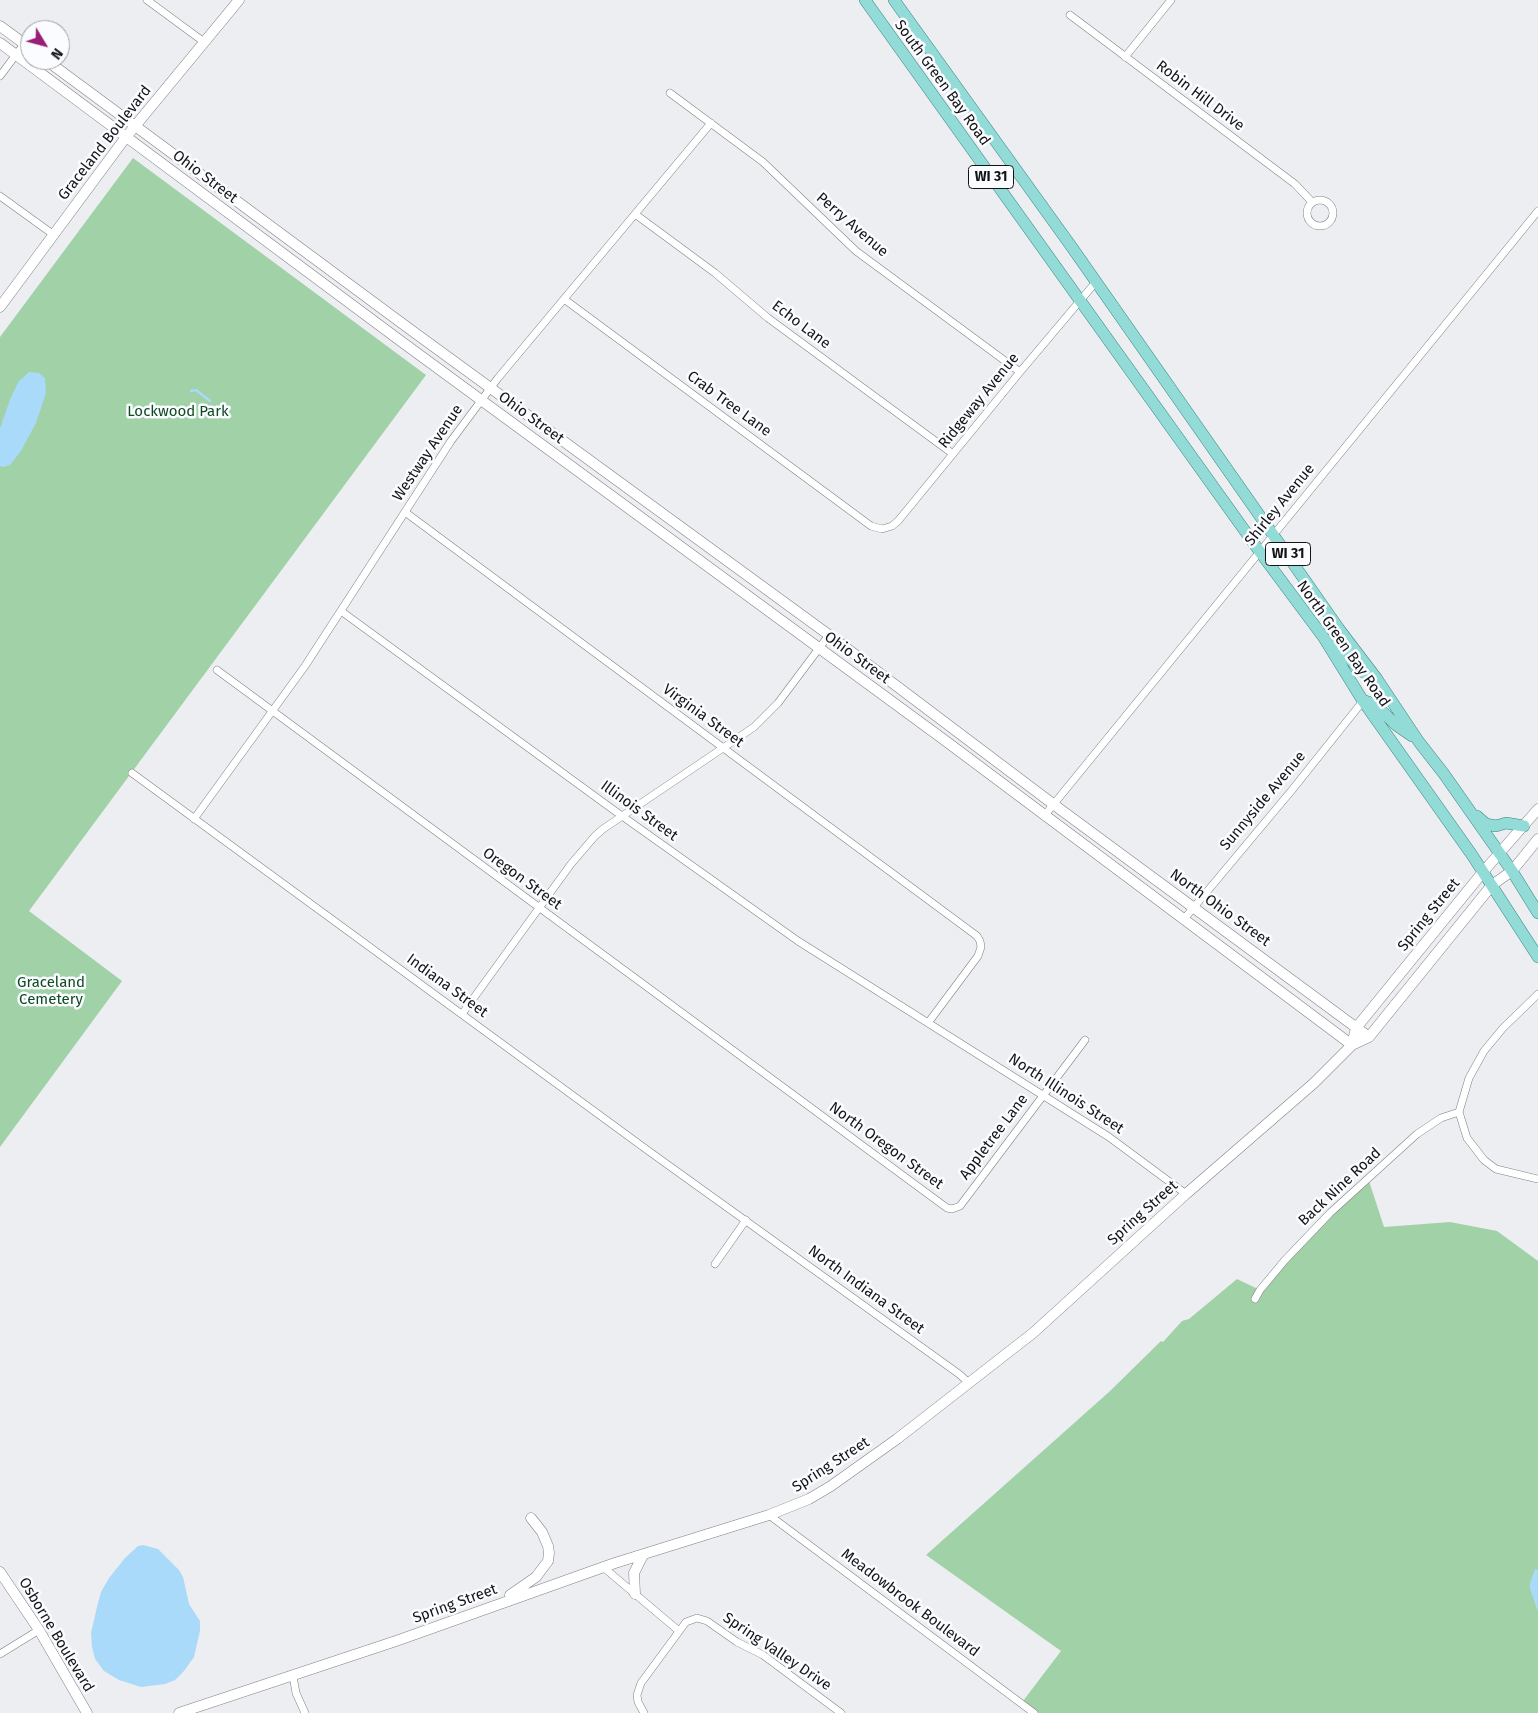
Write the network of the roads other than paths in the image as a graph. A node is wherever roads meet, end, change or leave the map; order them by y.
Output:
1 (147, 0) edge
2 (239, 0) edge
3 (865, 0) edge
4 (894, 0) edge
5 (1171, 0) edge
6 (1070, 15) dead end
7 (0, 26) edge
8 (20, 41) edge
9 (204, 42) junction
10 (0, 43) edge
11 (20, 52) edge
12 (16, 55) junction
13 (1125, 57) junction
14 (60, 70) edge
15 (0, 76) edge
16 (670, 93) dead end
17 (711, 123) junction
18 (136, 126) junction
19 (126, 137) junction
20 (0, 196) edge
21 (1312, 202) dead end
22 (1538, 211) edge
23 (635, 214) junction
24 (261, 219) junction
25 (252, 231) junction
26 (54, 235) junction
27 (1095, 283) junction
28 (564, 300) junction
29 (1080, 301) junction
30 (0, 307) edge
31 (1132, 334) joint
32 (1118, 353) joint
33 (1020, 372) junction
34 (490, 388) junction
35 (482, 400) junction
36 (953, 454) junction
37 (614, 479) junction
38 (605, 491) junction
39 (405, 512) junction
40 (879, 529) joint
41 (1274, 535) junction
42 (1260, 552) junction
43 (716, 553) junction
44 (706, 566) junction
45 (341, 611) junction
46 (829, 636) junction
47 (1324, 638) junction
48 (819, 649) junction
49 (218, 670) dead end
50 (1377, 679) junction
51 (899, 688) junction
52 (1363, 700) junction
53 (890, 701) junction
54 (272, 711) junction
55 (971, 742) junction
56 (1420, 742) junction
57 (723, 748) junction
58 (962, 753) junction
59 (132, 773) dead end
60 (1053, 804) junction
61 (1538, 809) edge
62 (1469, 810) junction
63 (622, 816) junction
64 (1044, 816) junction
65 (194, 819) junction
66 (1524, 826) junction
67 (1538, 840) edge
68 (1499, 854) junction
69 (1512, 871) junction
70 (1483, 872) junction
71 (1492, 885) junction
72 (1193, 907) junction
73 (540, 908) junction
74 (1538, 913) edge
75 (1184, 919) junction
76 (1538, 957) edge
77 (1275, 967) junction
78 (1267, 982) junction
79 (1538, 994) edge
80 (1316, 998) junction
81 (1306, 1011) junction
82 (462, 1014) junction
83 (928, 1023) junction
84 (1356, 1028) junction
85 (1369, 1037) junction
86 (1085, 1040) dead end
87 (1352, 1045) junction
88 (1043, 1095) junction
89 (812, 1108) joint
90 (1459, 1112) junction
91 (1538, 1179) edge
92 (1186, 1194) junction
93 (944, 1206) joint
94 (746, 1220) junction
95 (715, 1264) dead end
96 (1255, 1299) dead end
97 (969, 1383) junction
98 (769, 1516) junction
99 (531, 1518) dead end
100 (643, 1555) junction
101 (604, 1567) junction
102 (0, 1572) edge
103 (635, 1594) junction
104 (492, 1606) junction
105 (38, 1630) junction
106 (679, 1631) junction
107 (0, 1654) edge
108 (293, 1676) junction
109 (87, 1713) edge
110 (179, 1713) edge
111 (305, 1713) edge
112 (644, 1713) edge
113 (841, 1713) edge
114 (1034, 1713) edge

1 - 9 street
2 - 9 street, Graceland Boulevard
3 - 29 main road, South Green Bay Road / WI 31
4 - 27 main road, South Green Bay Road / WI 31
5 - 13 street
6 - 13 street, Robin Hill Drive
7 - 8 street
9 - 18 street, Graceland Boulevard
10 - 12 street, Ohio Street
11 - 12 street
12 - 15 street
12 - 19 street, Ohio Street
13 - 21 street, Robin Hill Drive
14 - 18 street, Ohio Street
16 - 17 street, Perry Avenue
17 - 23 street, Westway Avenue
17 - 33 street, Perry Avenue
18 - 19 street, Graceland Boulevard
18 - 24 street, Ohio Street
19 - 25 street, Ohio Street
19 - 26 street, Graceland Boulevard
20 - 26 street
22 - 41 street, Shirley Avenue
23 - 28 street, Westway Avenue
23 - 36 street, Echo Lane
24 - 25 street
24 - 34 street, Ohio Street
25 - 35 street, Ohio Street
26 - 30 street, Graceland Boulevard
27 - 29 street, Ridgeway Avenue
27 - 31 main road, South Green Bay Road / WI 31
28 - 34 street, Westway Avenue
28 - 40 street, Crab Tree Lane
29 - 32 main road, South Green Bay Road / WI 31
29 - 33 street, Ridgeway Avenue
31 - 41 main road, North Green Bay Road / WI 31
32 - 42 main road, North Green Bay Road / WI 31
33 - 36 street, Ridgeway Avenue
34 - 35 street, Westway Avenue
34 - 37 street, Ohio Street
35 - 38 street, Ohio Street
35 - 39 street, Westway Avenue
36 - 40 street, Ridgeway Avenue
37 - 38 street
37 - 43 street, Ohio Street
38 - 44 street, Ohio Street
39 - 45 street, Westway Avenue
39 - 57 street, Virginia Street
41 - 42 street, Shirley Avenue
41 - 50 main road, North Green Bay Road / WI 31
42 - 47 main road, North Green Bay Road / WI 31
42 - 60 street, Shirley Avenue
43 - 44 street
43 - 46 street, Ohio Street
44 - 48 street, Ohio Street
45 - 54 street, Westway Avenue
45 - 63 street, Illinois Street
46 - 48 street
46 - 51 street, Ohio Street
47 - 50 main road
47 - 52 main road, North Green Bay Road / WI 31
48 - 53 street, Ohio Street
48 - 57 street
49 - 54 street, Oregon Street
50 - 56 main road, North Green Bay Road / WI 31
51 - 53 street
51 - 55 street, Ohio Street
52 - 56 main road
52 - 70 main road, North Green Bay Road / WI 31
52 - 72 street, Sunnyside Avenue
53 - 58 street, Ohio Street
54 - 65 street, Westway Avenue
54 - 73 street, Oregon Street
55 - 58 street
55 - 60 street, Ohio Street
56 - 62 main road, North Green Bay Road / WI 31
57 - 63 street
57 - 83 street, Virginia Street
58 - 64 street, Ohio Street
59 - 65 street, Indiana Street
60 - 64 street, Shirley Avenue
60 - 72 street, North Ohio Street
61 - 66 street, Spring Street
62 - 66 main road
62 - 68 main road, North Green Bay Road / WI 31
63 - 73 street
63 - 83 street, Illinois Street
64 - 75 street, North Ohio Street
65 - 82 street, Indiana Street
66 - 68 street, Spring Street
67 - 69 street, Spring Street
68 - 69 main road, North Green Bay Road / WI 31
68 - 70 street, Spring Street
69 - 71 street, Spring Street
69 - 74 main road, North Green Bay Road / WI 31
70 - 71 main road, North Green Bay Road / WI 31
70 - 84 street, Spring Street
71 - 76 main road, North Green Bay Road / WI 31
71 - 85 street, Spring Street
72 - 75 street, Sunnyside Avenue
72 - 77 street, North Ohio Street
73 - 82 street
73 - 89 street, Oregon Street
75 - 78 street, North Ohio Street
77 - 78 street
77 - 80 street, North Ohio Street
78 - 81 street, North Ohio Street
79 - 90 street
80 - 81 street
80 - 84 street, North Ohio Street
81 - 87 street, North Ohio Street
82 - 94 street, Indiana Street
83 - 88 street, North Illinois Street
84 - 85 street, North Ohio Street
84 - 87 street, Spring Street
85 - 87 street, Spring Street
86 - 88 street
87 - 92 street, Spring Street
88 - 92 street, North Illinois Street
88 - 93 street, Appletree Lane
89 - 93 street, North Oregon Street
90 - 91 street
90 - 96 street, Back Nine Road
92 - 97 street, Spring Street
94 - 95 street
94 - 97 street, North Indiana Street
97 - 98 street, Spring Street
98 - 100 street, Spring Street
98 - 114 street, Meadowbrook Boulevard
99 - 104 street
100 - 101 street, Spring Street
100 - 103 street
101 - 103 street
101 - 104 street, Spring Street
102 - 105 street, Osborne Boulevard
103 - 106 street
104 - 108 street, Spring Street
105 - 107 street
105 - 109 street, Osborne Boulevard
106 - 112 street
106 - 113 street, Spring Valley Drive
108 - 110 street, Spring Street
108 - 111 street

